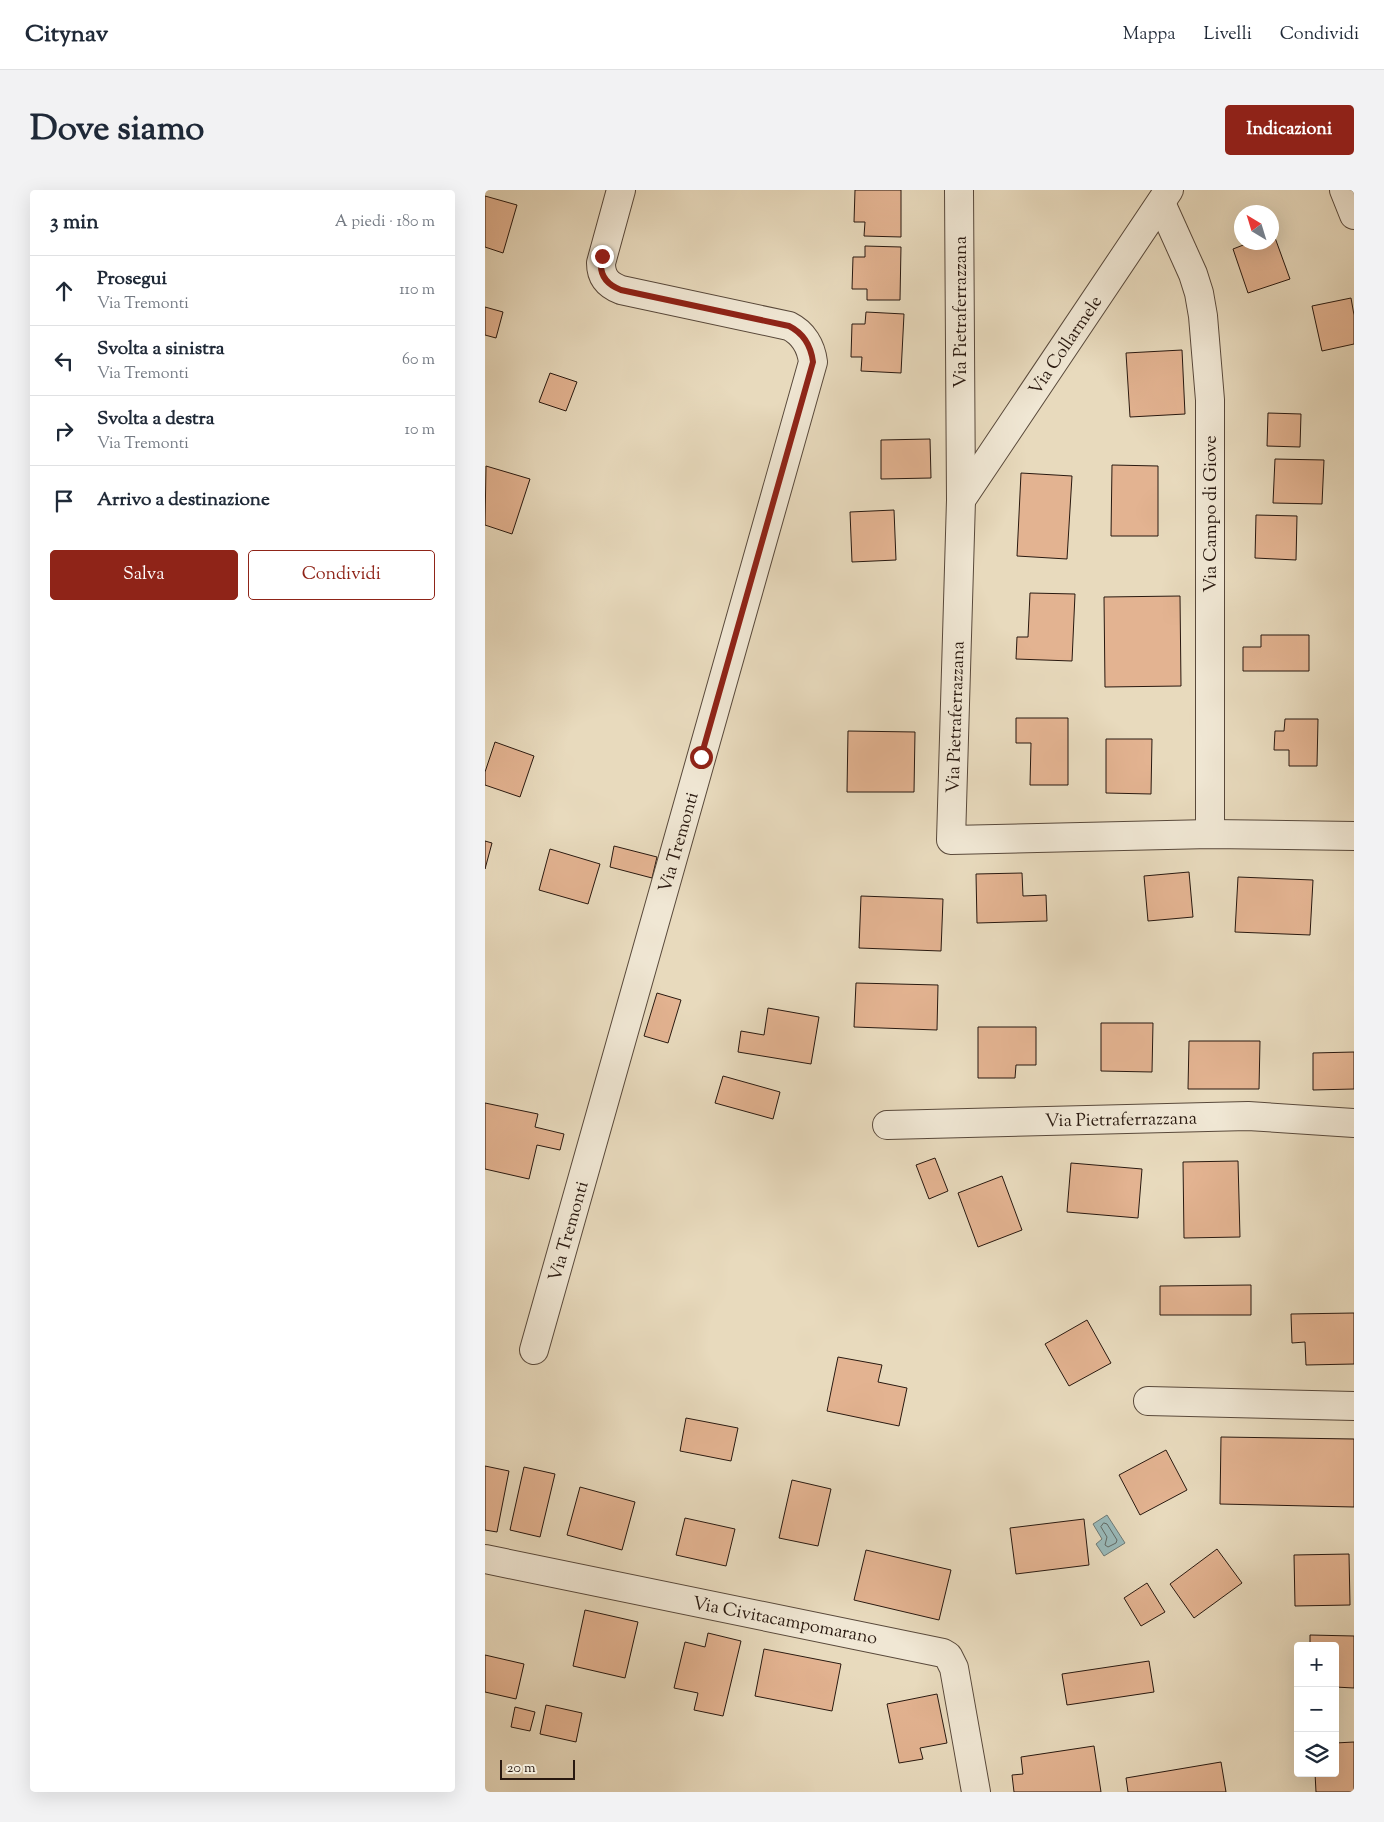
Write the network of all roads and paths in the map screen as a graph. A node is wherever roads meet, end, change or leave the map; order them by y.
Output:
1 (621, 190) edge
2 (959, 190) edge
3 (1344, 190) edge
4 (1165, 196) edge
5 (1354, 215) edge
6 (961, 500) junction
7 (1210, 834) junction
8 (1354, 836) edge
9 (1354, 1123) edge
10 (887, 1125) dead end
11 (534, 1350) dead end
12 (1148, 1401) dead end
13 (1354, 1406) edge
14 (485, 1559) edge
15 (976, 1792) edge

1 - 11 street, Via Tremonti
2 - 6 street, Via Pietraferrazzana
3 - 5 street
4 - 6 street, Via Collarmele
4 - 7 street, Via Campo di Giove
6 - 7 street, Via Pietraferrazzana
7 - 8 street, Via Pietraferrazzana
9 - 10 street, Via Pietraferrazzana
12 - 13 street
14 - 15 street, Via Civitacampomarano

